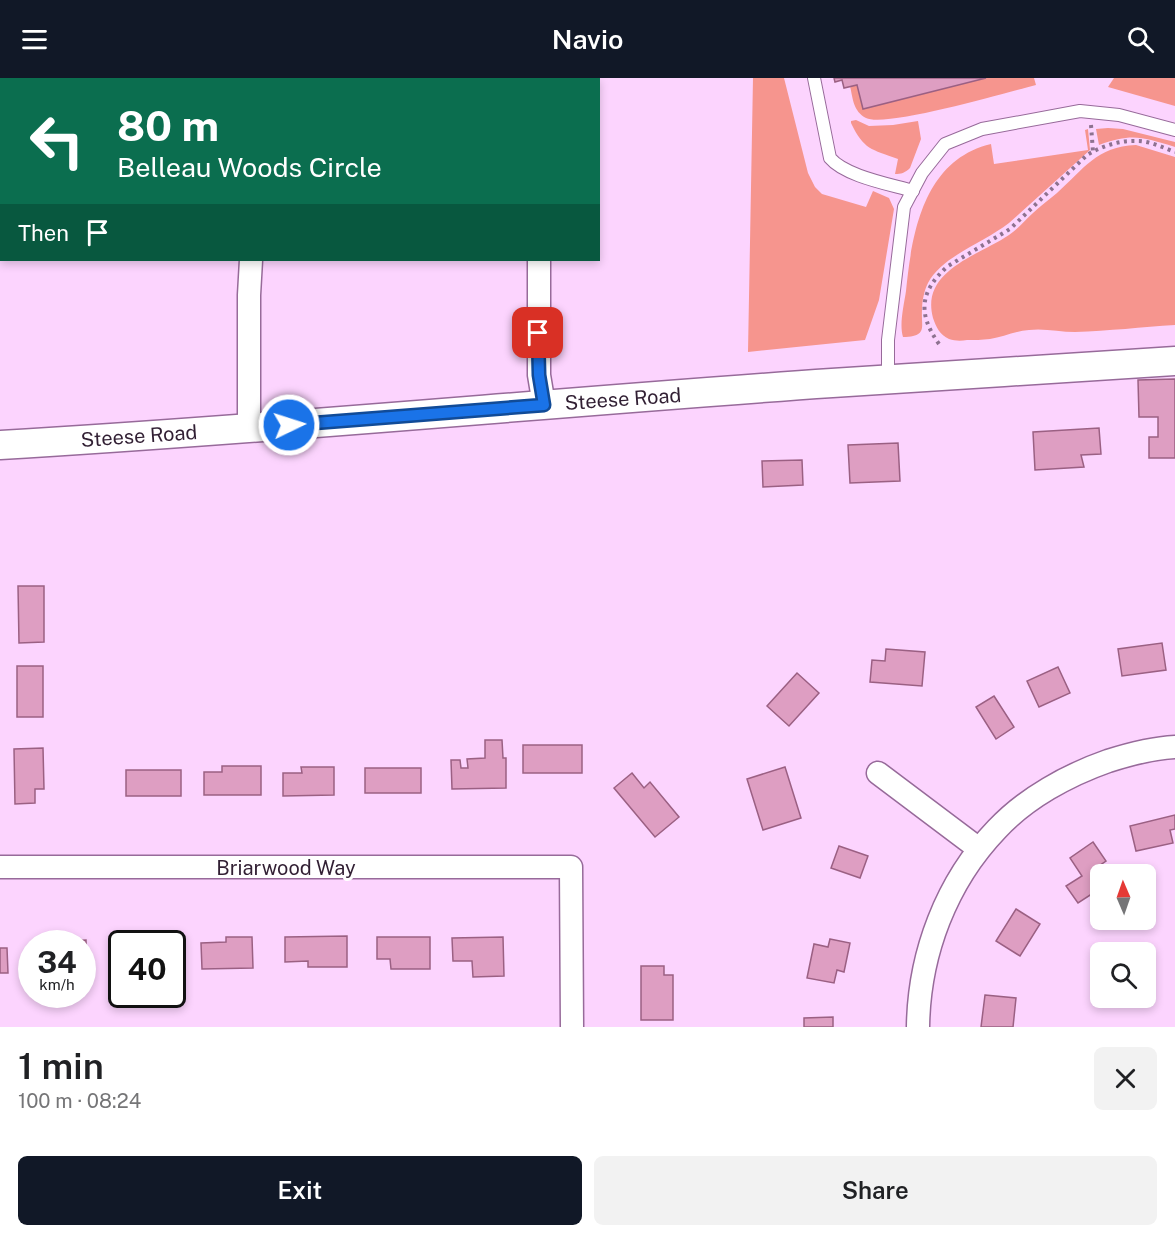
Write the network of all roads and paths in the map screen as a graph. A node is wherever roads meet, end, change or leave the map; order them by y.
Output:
1 (814, 78) edge
2 (1090, 112) junction
3 (1175, 130) edge
4 (1093, 152) junction
5 (1175, 152) edge
6 (913, 191) junction
7 (250, 261) edge
8 (538, 261) edge
9 (939, 344) dead end
10 (1175, 361) edge
11 (888, 379) junction
12 (544, 405) junction
13 (249, 427) junction
14 (0, 445) edge
15 (1175, 747) edge
16 (879, 773) dead end
17 (979, 849) junction
18 (0, 867) edge
19 (573, 1027) edge
20 (918, 1027) edge

1 - 6 lane
2 - 3 lane
2 - 4 path
2 - 6 lane
4 - 5 path
4 - 9 path
6 - 11 lane
7 - 13 street
8 - 12 street
10 - 11 street, Steese Road
11 - 12 street, Steese Road
12 - 13 street, Steese Road
13 - 14 street, Steese Road
15 - 17 street
16 - 17 street
17 - 20 street
18 - 19 street, Briarwood Way

